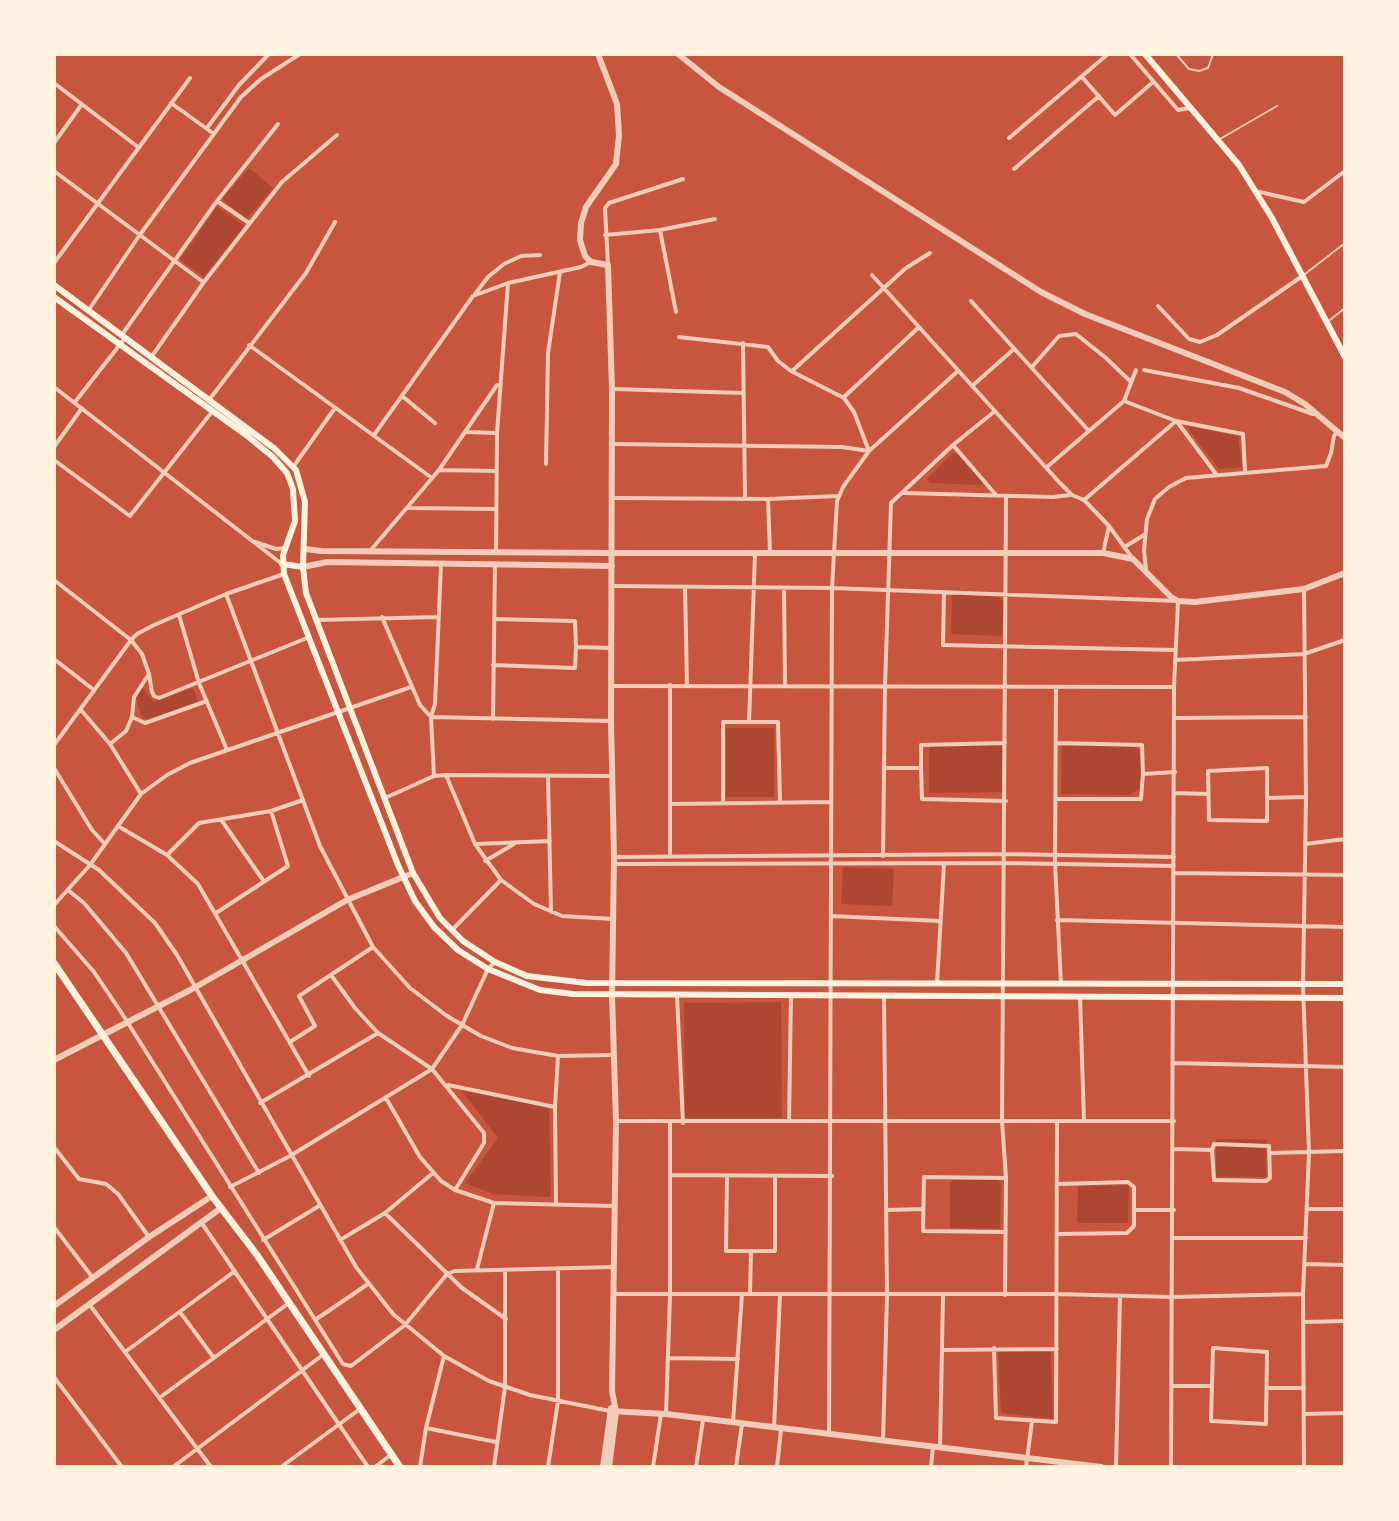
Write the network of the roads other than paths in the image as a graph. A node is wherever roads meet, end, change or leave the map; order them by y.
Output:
1 (269, 54) edge
2 (300, 54) edge
3 (598, 54) edge
4 (678, 54) edge
5 (1108, 54) edge
6 (1130, 54) edge
7 (1145, 54) edge
8 (1176, 54) edge
9 (1213, 54) edge
10 (1082, 77) junction
11 (190, 78) dead end
12 (1153, 82) junction
13 (54, 83) edge
14 (1099, 96) junction
15 (171, 103) junction
16 (82, 104) junction
17 (1277, 106) dead end
18 (1193, 108) junction
19 (278, 124) dead end
20 (207, 128) junction
21 (214, 134) junction
22 (337, 135) dead end
23 (1009, 138) dead end
24 (1219, 140) junction
25 (54, 143) edge
26 (138, 147) junction
27 (1014, 169) dead end
28 (54, 171) edge
29 (1345, 171) edge
30 (683, 179) dead end
31 (1255, 191) junction
32 (217, 201) junction
33 (98, 203) junction
34 (715, 219) dead end
35 (335, 222) dead end
36 (249, 223) junction
37 (660, 230) junction
38 (605, 235) junction
39 (139, 236) junction
40 (1345, 243) edge
41 (930, 253) dead end
42 (540, 255) dead end
43 (174, 262) junction
44 (591, 262) junction
45 (54, 263) edge
46 (608, 265) junction
47 (560, 272) junction
48 (872, 275) dead end
49 (1301, 277) junction
50 (204, 282) junction
51 (508, 283) junction
52 (54, 285) edge
53 (883, 290) junction
54 (473, 296) junction
55 (54, 297) edge
56 (971, 301) dead end
57 (1158, 306) dead end
58 (1345, 308) edge
59 (88, 311) junction
60 (676, 312) dead end
61 (1326, 322) junction
62 (918, 328) junction
63 (123, 337) junction
64 (679, 337) dead end
65 (743, 343) junction
66 (249, 345) junction
67 (119, 346) junction
68 (1014, 349) junction
69 (151, 357) junction
70 (1345, 357) edge
71 (1032, 367) junction
72 (1136, 370) dead end
73 (1144, 370) dead end
74 (791, 371) junction
75 (958, 371) junction
76 (499, 382) junction
77 (1131, 382) junction
78 (972, 386) junction
79 (54, 387) edge
80 (612, 389) junction
81 (743, 393) junction
82 (402, 396) junction
83 (844, 398) junction
84 (209, 400) junction
85 (1124, 401) junction
86 (75, 402) junction
87 (82, 408) junction
88 (335, 408) junction
89 (995, 411) junction
90 (211, 413) junction
91 (1320, 415) junction
92 (1176, 421) junction
93 (435, 423) dead end
94 (1089, 431) junction
95 (1338, 431) junction
96 (466, 432) junction
97 (497, 433) junction
98 (374, 435) junction
99 (1345, 438) edge
100 (613, 444) junction
101 (744, 444) junction
102 (953, 445) junction
103 (54, 447) edge
104 (869, 451) junction
105 (54, 460) edge
106 (546, 464) dead end
107 (293, 467) junction
108 (1047, 467) junction
109 (439, 470) junction
110 (497, 471) junction
111 (165, 472) junction
112 (1245, 472) junction
113 (1217, 475) junction
114 (432, 478) junction
115 (901, 493) junction
116 (1072, 495) junction
117 (838, 496) junction
118 (996, 496) junction
119 (1006, 496) junction
120 (612, 498) junction
121 (745, 498) junction
122 (768, 499) junction
123 (1084, 500) junction
124 (408, 508) junction
125 (496, 509) junction
126 (1109, 526) junction
127 (1145, 535) junction
128 (253, 542) junction
129 (1126, 546) junction
130 (285, 548) junction
131 (305, 549) junction
132 (370, 551) junction
133 (496, 552) junction
134 (889, 552) junction
135 (612, 553) junction
136 (771, 553) junction
137 (834, 553) junction
138 (1007, 553) junction
139 (1103, 553) junction
140 (755, 554) junction
141 (1133, 559) junction
142 (441, 563) junction
143 (282, 564) junction
144 (495, 564) junction
145 (612, 566) junction
146 (303, 567) junction
147 (1146, 571) junction
148 (1345, 573) edge
149 (284, 574) junction
150 (54, 580) edge
151 (613, 586) junction
152 (685, 587) junction
153 (754, 587) junction
154 (784, 588) junction
155 (832, 588) junction
156 (1304, 589) junction
157 (888, 591) junction
158 (944, 592) junction
159 (226, 594) junction
160 (1007, 596) junction
161 (1178, 601) junction
162 (179, 615) junction
163 (382, 617) junction
164 (438, 617) junction
165 (494, 619) junction
166 (316, 620) junction
167 (309, 637) junction
168 (131, 640) junction
169 (1345, 640) edge
170 (1005, 646) junction
171 (576, 647) junction
172 (611, 648) junction
173 (1175, 650) junction
174 (1304, 654) junction
175 (54, 659) edge
176 (1175, 660) junction
177 (249, 661) junction
178 (493, 665) junction
179 (149, 674) junction
180 (199, 683) junction
181 (670, 685) junction
182 (1005, 685) junction
183 (612, 686) junction
184 (687, 686) junction
185 (750, 686) junction
186 (785, 686) junction
187 (832, 686) junction
188 (885, 686) junction
189 (411, 687) junction
190 (1056, 687) junction
191 (1174, 687) junction
192 (94, 690) junction
193 (207, 701) junction
194 (350, 708) junction
195 (81, 710) junction
196 (337, 713) junction
197 (132, 717) junction
198 (431, 717) junction
199 (1306, 717) junction
200 (1175, 718) junction
201 (493, 719) junction
202 (611, 721) junction
203 (749, 722) junction
204 (279, 732) junction
205 (1005, 743) junction
206 (1056, 743) junction
207 (110, 744) junction
208 (54, 745) edge
209 (227, 750) junction
210 (54, 768) edge
211 (885, 768) junction
212 (921, 768) junction
213 (1175, 772) junction
214 (1143, 774) junction
215 (446, 775) junction
216 (434, 776) junction
217 (548, 776) junction
218 (612, 776) junction
219 (1175, 793) junction
220 (141, 794) junction
221 (1208, 794) junction
222 (1306, 797) junction
223 (385, 798) junction
224 (1267, 798) junction
225 (1056, 799) junction
226 (303, 800) junction
227 (780, 801) junction
228 (1006, 801) junction
229 (723, 802) junction
230 (830, 802) junction
231 (670, 804) junction
232 (271, 811) junction
233 (222, 821) junction
234 (118, 826) junction
235 (1345, 839) edge
236 (54, 841) edge
237 (550, 841) junction
238 (517, 842) junction
239 (105, 844) junction
240 (475, 844) junction
241 (1305, 844) junction
242 (1004, 854) junction
243 (1055, 854) junction
244 (167, 855) junction
245 (670, 856) junction
246 (830, 856) junction
247 (883, 856) junction
248 (1174, 857) junction
249 (485, 861) junction
250 (614, 861) junction
251 (1004, 863) junction
252 (1055, 863) junction
253 (944, 864) junction
254 (90, 865) junction
255 (830, 865) junction
256 (1174, 866) junction
257 (413, 873) junction
258 (1174, 873) junction
259 (1305, 874) junction
260 (1345, 875) edge
261 (403, 877) junction
262 (263, 880) junction
263 (501, 880) junction
264 (69, 891) junction
265 (347, 900) junction
266 (54, 905) edge
267 (551, 912) junction
268 (216, 913) junction
269 (831, 916) junction
270 (613, 919) junction
271 (1057, 920) junction
272 (940, 921) junction
273 (1174, 924) junction
274 (54, 926) edge
275 (1305, 927) junction
276 (1345, 927) edge
277 (452, 930) junction
278 (373, 947) junction
279 (242, 959) junction
280 (495, 962) junction
281 (54, 963) edge
282 (488, 969) junction
283 (331, 975) junction
284 (612, 983) junction
285 (937, 983) junction
286 (1004, 984) junction
287 (1061, 984) junction
288 (1345, 984) edge
289 (829, 985) junction
290 (1303, 985) junction
291 (1172, 986) junction
292 (194, 988) junction
293 (612, 995) junction
294 (677, 996) junction
295 (791, 996) junction
296 (829, 996) junction
297 (884, 996) junction
298 (1003, 997) junction
299 (1080, 997) junction
300 (1173, 998) junction
301 (1305, 998) junction
302 (1345, 998) edge
303 (159, 1007) junction
304 (128, 1023) junction
305 (462, 1025) junction
306 (378, 1033) junction
307 (102, 1036) junction
308 (290, 1042) junction
309 (614, 1055) junction
310 (558, 1056) junction
311 (54, 1060) edge
312 (1173, 1063) junction
313 (1308, 1065) junction
314 (1345, 1067) edge
315 (432, 1069) junction
316 (309, 1076) junction
317 (446, 1085) junction
318 (386, 1098) junction
319 (260, 1103) junction
320 (555, 1107) junction
321 (616, 1121) junction
322 (832, 1121) junction
323 (887, 1121) junction
324 (1002, 1121) junction
325 (1084, 1121) junction
326 (1174, 1121) junction
327 (789, 1122) junction
328 (1057, 1122) junction
329 (670, 1123) junction
330 (683, 1123) junction
331 (54, 1147) edge
332 (1174, 1149) junction
333 (1212, 1150) junction
334 (1345, 1151) edge
335 (1270, 1153) junction
336 (1309, 1153) junction
337 (290, 1156) junction
338 (259, 1173) junction
339 (433, 1173) junction
340 (670, 1175) junction
341 (727, 1176) junction
342 (775, 1176) junction
343 (832, 1176) junction
344 (1006, 1178) junction
345 (1058, 1184) junction
346 (230, 1187) junction
347 (455, 1190) junction
348 (212, 1196) junction
349 (494, 1203) junction
350 (556, 1205) junction
351 (319, 1206) junction
352 (614, 1206) junction
353 (221, 1208) junction
354 (923, 1209) junction
355 (1307, 1209) junction
356 (1345, 1209) edge
357 (887, 1210) junction
358 (1134, 1210) junction
359 (1174, 1210) junction
360 (385, 1213) junction
361 (201, 1222) junction
362 (54, 1227) edge
363 (1005, 1232) junction
364 (1059, 1234) junction
365 (149, 1237) junction
366 (1173, 1238) junction
367 (1306, 1238) junction
368 (263, 1240) junction
369 (340, 1240) junction
370 (751, 1251) junction
371 (1305, 1264) junction
372 (1345, 1265) edge
373 (613, 1267) junction
374 (477, 1269) junction
375 (558, 1269) junction
376 (235, 1271) junction
377 (505, 1271) junction
378 (447, 1274) junction
379 (93, 1278) junction
380 (368, 1284) junction
381 (614, 1294) junction
382 (742, 1294) junction
383 (750, 1294) junction
384 (1056, 1294) junction
385 (1303, 1294) junction
386 (670, 1295) junction
387 (780, 1295) junction
388 (887, 1295) junction
389 (1005, 1295) junction
390 (830, 1296) junction
391 (943, 1296) junction
392 (1120, 1297) junction
393 (1172, 1297) junction
394 (289, 1303) junction
395 (89, 1304) junction
396 (54, 1306) edge
397 (180, 1312) junction
398 (267, 1319) junction
399 (506, 1319) junction
400 (315, 1320) junction
401 (1345, 1321) edge
402 (1304, 1322) junction
403 (405, 1325) junction
404 (54, 1330) edge
405 (994, 1348) junction
406 (1057, 1349) junction
407 (942, 1350) junction
408 (125, 1352) junction
409 (324, 1354) junction
410 (444, 1356) junction
411 (214, 1358) junction
412 (668, 1358) junction
413 (738, 1359) junction
414 (300, 1370) junction
415 (54, 1377) edge
416 (1172, 1386) junction
417 (1210, 1386) junction
418 (505, 1387) junction
419 (1267, 1388) junction
420 (1305, 1388) junction
421 (159, 1398) junction
422 (558, 1401) junction
423 (360, 1408) junction
424 (613, 1409) junction
425 (1345, 1413) edge
426 (663, 1414) junction
427 (1305, 1414) junction
428 (703, 1420) junction
429 (1032, 1421) junction
430 (733, 1422) junction
431 (742, 1424) junction
432 (338, 1425) junction
433 (426, 1428) junction
434 (778, 1429) junction
435 (829, 1434) junction
436 (883, 1441) junction
437 (496, 1442) junction
438 (936, 1447) junction
439 (198, 1449) junction
440 (392, 1454) junction
441 (1027, 1458) junction
442 (289, 1461) junction
443 (122, 1467) edge
444 (173, 1467) edge
445 (211, 1467) edge
446 (281, 1467) edge
447 (294, 1467) edge
448 (368, 1467) edge
449 (375, 1467) edge
450 (400, 1467) edge
451 (420, 1467) edge
452 (494, 1467) edge
453 (548, 1467) edge
454 (606, 1467) edge
455 (653, 1467) edge
456 (696, 1467) edge
457 (736, 1467) edge
458 (777, 1467) edge
459 (931, 1467) edge
460 (1026, 1467) edge
461 (1101, 1467) edge
462 (1116, 1467) edge
463 (1171, 1467) edge
464 (1304, 1467) edge

1 - 20 street
2 - 21 street
3 - 44 street
4 - 91 street
5 - 10 street
6 - 12 street
7 - 18 main road
8 - 9 lane
10 - 14 street
10 - 23 street
11 - 15 street
12 - 14 street
12 - 18 street
13 - 16 street
14 - 27 street
15 - 20 street
15 - 26 street
16 - 25 street
16 - 26 street
17 - 24 lane
18 - 24 main road
19 - 32 street
20 - 21 street
21 - 39 street
22 - 36 street
24 - 31 main road
26 - 33 street
28 - 33 street
29 - 31 street
30 - 38 street
31 - 49 main road
32 - 36 street
32 - 43 street
33 - 39 street
33 - 45 street
34 - 37 street
35 - 66 street
36 - 50 street
37 - 38 street
37 - 60 street
38 - 46 street
39 - 43 street
39 - 59 street
40 - 49 lane
41 - 53 street
42 - 54 street
43 - 50 street
43 - 63 street
44 - 46 street
44 - 47 street
46 - 80 street
47 - 51 street
47 - 106 street
48 - 53 street
49 - 57 street
49 - 61 main road
50 - 69 street
51 - 54 street
51 - 76 street
52 - 59 main road
53 - 62 street
53 - 74 street
54 - 82 street
55 - 67 main road
56 - 68 street
58 - 61 lane
59 - 63 main road
61 - 70 main road
62 - 75 street
62 - 83 street
63 - 67 street
63 - 69 main road
64 - 65 street
65 - 74 street
65 - 81 street
66 - 84 street
66 - 88 street
67 - 86 street
67 - 90 main road
68 - 71 street
68 - 78 street
69 - 84 main road
71 - 77 street
71 - 94 street
72 - 77 street
73 - 91 street
74 - 83 street
75 - 78 street
75 - 104 street
76 - 96 street
76 - 97 street
77 - 85 street
78 - 89 street
79 - 86 street
80 - 81 street
80 - 100 street
81 - 101 street
82 - 93 street
82 - 98 street
83 - 104 street
84 - 107 main road
85 - 92 street
85 - 94 street
86 - 87 street
87 - 103 street
87 - 111 street
88 - 98 street
88 - 107 street
89 - 102 street
89 - 108 street
90 - 111 street
90 - 130 main road
91 - 95 street
92 - 112 street
92 - 113 street
92 - 123 street
94 - 108 street
95 - 99 street
95 - 112 street
96 - 97 street
96 - 109 street
97 - 110 street
98 - 114 street
100 - 101 street
100 - 120 street
101 - 104 street
101 - 121 street
102 - 115 street
102 - 118 street
104 - 117 street
105 - 111 street
107 - 131 main road
108 - 116 street
109 - 110 street
109 - 114 street
110 - 125 street
111 - 128 street
112 - 113 street
113 - 127 street
114 - 124 street
115 - 118 street
115 - 134 street
116 - 119 street
116 - 123 street
117 - 122 street
117 - 137 street
118 - 119 street
119 - 138 street
120 - 121 street
120 - 135 street
121 - 122 street
122 - 136 street
123 - 126 street
124 - 125 street
124 - 132 street
125 - 133 street
126 - 129 street
126 - 139 street
127 - 129 street
127 - 147 street
128 - 130 street
128 - 143 street
129 - 141 street
130 - 131 main road
130 - 143 main road
131 - 132 street
131 - 146 main road
132 - 133 street
133 - 135 street
134 - 137 street
134 - 138 street
134 - 157 street
135 - 140 street
135 - 145 street
136 - 137 street
136 - 140 street
137 - 155 street
138 - 139 street
138 - 160 street
139 - 141 street
140 - 153 street
141 - 147 street
142 - 144 street
142 - 146 street
142 - 164 street
143 - 146 main road
143 - 149 main road
144 - 145 street
144 - 165 street
145 - 151 street
146 - 166 main road
147 - 161 street
148 - 156 street
149 - 159 street
149 - 167 main road
150 - 168 street
151 - 152 street
151 - 172 street
152 - 153 street
152 - 184 street
153 - 154 street
153 - 185 street
154 - 155 street
154 - 186 street
155 - 157 street
155 - 187 street
156 - 161 street
156 - 174 street
157 - 158 street
157 - 188 street
158 - 160 street
158 - 170 street
159 - 162 street
159 - 177 street
160 - 161 street
160 - 170 street
161 - 173 street
162 - 168 street
162 - 180 street
163 - 164 street
163 - 166 street
163 - 189 street
164 - 198 street
165 - 171 street
165 - 178 street
166 - 194 main road
167 - 177 street
167 - 196 main road
168 - 179 street
168 - 192 street
169 - 174 street
170 - 173 street
170 - 182 street
171 - 172 street
171 - 178 street
172 - 183 street
173 - 176 street
174 - 176 street
174 - 199 street
175 - 192 street
176 - 191 street
177 - 180 street
177 - 204 street
178 - 201 street
179 - 180 street
179 - 197 street
180 - 193 street
181 - 183 street
181 - 184 street
181 - 231 street
182 - 188 street
182 - 190 street
182 - 205 street
183 - 202 street
184 - 185 street
185 - 186 street
185 - 203 street
186 - 187 street
187 - 188 street
187 - 230 street
188 - 211 street
189 - 194 street
189 - 198 street
190 - 191 street
190 - 206 street
191 - 200 street
192 - 195 street
193 - 197 street
193 - 209 street
194 - 196 street
194 - 223 main road
195 - 207 street
195 - 208 street
196 - 204 street
196 - 261 main road
197 - 207 street
198 - 201 street
198 - 216 street
199 - 200 street
199 - 222 street
200 - 213 street
201 - 202 street
202 - 218 street
203 - 227 street
203 - 229 street
204 - 209 street
204 - 226 street
205 - 212 street
205 - 228 street
206 - 214 street
206 - 225 street
207 - 220 street
209 - 220 street
210 - 239 street
211 - 212 street
211 - 247 street
212 - 228 street
213 - 214 street
213 - 219 street
214 - 225 street
215 - 216 street
215 - 217 street
215 - 240 street
216 - 223 street
217 - 218 street
217 - 237 street
218 - 250 street
219 - 221 street
219 - 248 street
220 - 234 street
221 - 224 street
221 - 224 street
222 - 224 street
222 - 241 street
223 - 257 main road
225 - 243 street
226 - 232 street
226 - 265 street
227 - 229 street
227 - 230 street
228 - 242 street
229 - 231 street
230 - 246 street
231 - 245 street
232 - 233 street
232 - 262 street
233 - 244 street
233 - 262 street
234 - 239 street
234 - 244 street
235 - 241 street
236 - 254 street
237 - 238 street
237 - 267 street
238 - 240 street
238 - 249 street
239 - 254 street
240 - 249 street
241 - 259 street
242 - 243 street
242 - 247 street
242 - 251 street
243 - 248 street
243 - 252 street
244 - 268 street
245 - 246 street
245 - 250 street
246 - 247 street
246 - 255 street
248 - 256 street
249 - 263 street
250 - 255 street
250 - 270 street
251 - 252 street
251 - 253 street
251 - 286 street
252 - 256 street
252 - 271 street
253 - 255 street
253 - 272 street
254 - 264 street
254 - 292 street
255 - 269 street
256 - 258 street
257 - 261 street
257 - 277 main road
258 - 259 street
258 - 273 street
259 - 260 street
259 - 275 street
261 - 265 street
261 - 282 main road
262 - 268 street
263 - 267 street
263 - 277 street
264 - 266 street
264 - 303 street
265 - 278 street
265 - 279 street
267 - 270 street
268 - 279 street
269 - 272 street
269 - 289 street
270 - 284 street
271 - 273 street
271 - 287 street
272 - 285 street
273 - 275 street
273 - 291 street
274 - 304 street
275 - 276 street
275 - 290 street
277 - 280 main road
278 - 283 street
278 - 305 street
279 - 292 street
279 - 308 street
280 - 282 street
280 - 284 main road
281 - 307 main road
282 - 293 main road
282 - 305 street
283 - 306 street
283 - 308 street
284 - 289 main road
284 - 293 street
285 - 286 main road
285 - 289 main road
286 - 287 main road
286 - 298 street
287 - 291 main road
288 - 290 main road
289 - 296 street
290 - 291 main road
290 - 301 street
291 - 300 street
292 - 303 street
292 - 319 street
293 - 294 main road
293 - 309 street
294 - 295 main road
294 - 330 street
295 - 296 main road
295 - 327 street
296 - 297 main road
296 - 322 street
297 - 298 main road
297 - 323 street
298 - 299 main road
298 - 324 street
299 - 300 main road
299 - 325 street
300 - 301 main road
300 - 312 street
301 - 302 main road
301 - 313 street
303 - 304 street
303 - 338 street
304 - 307 street
304 - 346 street
305 - 310 street
305 - 315 street
306 - 315 street
306 - 316 street
307 - 311 street
307 - 348 main road
308 - 316 street
309 - 310 street
309 - 321 street
310 - 320 street
312 - 313 street
312 - 326 street
313 - 314 street
313 - 336 street
315 - 317 street
315 - 318 street
316 - 319 street
317 - 320 street
317 - 347 street
318 - 337 street
318 - 339 street
319 - 337 street
320 - 350 street
321 - 329 street
321 - 352 street
322 - 323 street
322 - 327 street
322 - 343 street
323 - 324 street
323 - 357 street
324 - 328 street
324 - 344 street
325 - 326 street
325 - 328 street
326 - 332 street
327 - 330 street
328 - 345 street
329 - 330 street
329 - 340 street
331 - 365 street
332 - 333 street
332 - 359 street
333 - 335 street
333 - 335 street
334 - 336 street
335 - 336 street
336 - 355 street
337 - 338 street
337 - 351 street
338 - 346 street
339 - 347 street
339 - 360 street
340 - 341 street
340 - 386 street
341 - 342 street
341 - 370 street
342 - 343 street
342 - 370 street
343 - 390 street
344 - 354 street
344 - 363 street
345 - 358 street
345 - 364 street
346 - 368 street
347 - 349 street
348 - 353 main road
348 - 365 street
349 - 350 street
349 - 374 street
350 - 352 street
351 - 368 street
351 - 369 street
352 - 373 street
353 - 361 street
353 - 394 main road
354 - 357 street
354 - 363 street
355 - 356 street
355 - 367 street
357 - 388 street
358 - 359 street
358 - 364 street
359 - 366 street
360 - 369 street
360 - 378 street
361 - 376 street
361 - 395 street
362 - 379 street
363 - 389 street
364 - 384 street
365 - 379 street
366 - 367 street
366 - 393 street
367 - 371 street
368 - 400 street
369 - 380 street
370 - 383 street
371 - 372 street
371 - 385 street
373 - 375 street
373 - 381 street
374 - 377 street
374 - 378 street
375 - 377 street
375 - 422 street
376 - 397 street
376 - 398 street
377 - 399 street
378 - 399 street
378 - 403 street
379 - 396 street
380 - 400 street
380 - 403 street
381 - 386 street
381 - 424 street
382 - 383 street
382 - 386 street
382 - 413 street
383 - 387 street
384 - 389 street
384 - 392 street
384 - 406 street
385 - 393 street
385 - 402 street
386 - 412 street
387 - 390 street
387 - 434 street
388 - 390 street
388 - 391 street
388 - 436 street
389 - 391 street
390 - 435 street
391 - 407 street
392 - 393 street
392 - 462 street
393 - 416 street
394 - 398 street
394 - 409 main road
395 - 404 street
395 - 408 street
397 - 408 street
397 - 411 street
398 - 411 street
398 - 414 street
399 - 418 street
400 - 403 street
401 - 402 street
402 - 420 street
403 - 410 street
405 - 406 street
405 - 407 street
405 - 429 street
406 - 429 street
407 - 438 street
408 - 421 street
409 - 414 street
409 - 423 main road
410 - 418 street
410 - 433 street
411 - 421 street
412 - 413 street
412 - 426 street
413 - 430 street
414 - 432 street
414 - 439 street
415 - 443 street
416 - 417 street
416 - 463 street
417 - 419 street
417 - 419 street
418 - 422 street
418 - 437 street
419 - 420 street
420 - 427 street
421 - 439 street
422 - 424 street
422 - 453 street
423 - 432 street
423 - 440 main road
424 - 426 street
424 - 454 street
425 - 427 street
426 - 428 street
426 - 455 street
427 - 464 street
428 - 430 street
428 - 456 street
429 - 441 street
430 - 431 street
431 - 434 street
431 - 457 street
432 - 442 street
432 - 448 street
433 - 437 street
433 - 451 street
434 - 435 street
434 - 458 street
435 - 436 street
436 - 438 street
437 - 452 street
438 - 441 street
438 - 459 street
439 - 444 street
439 - 445 street
440 - 449 street
440 - 450 main road
441 - 460 street
441 - 461 street
442 - 446 street
442 - 447 street

